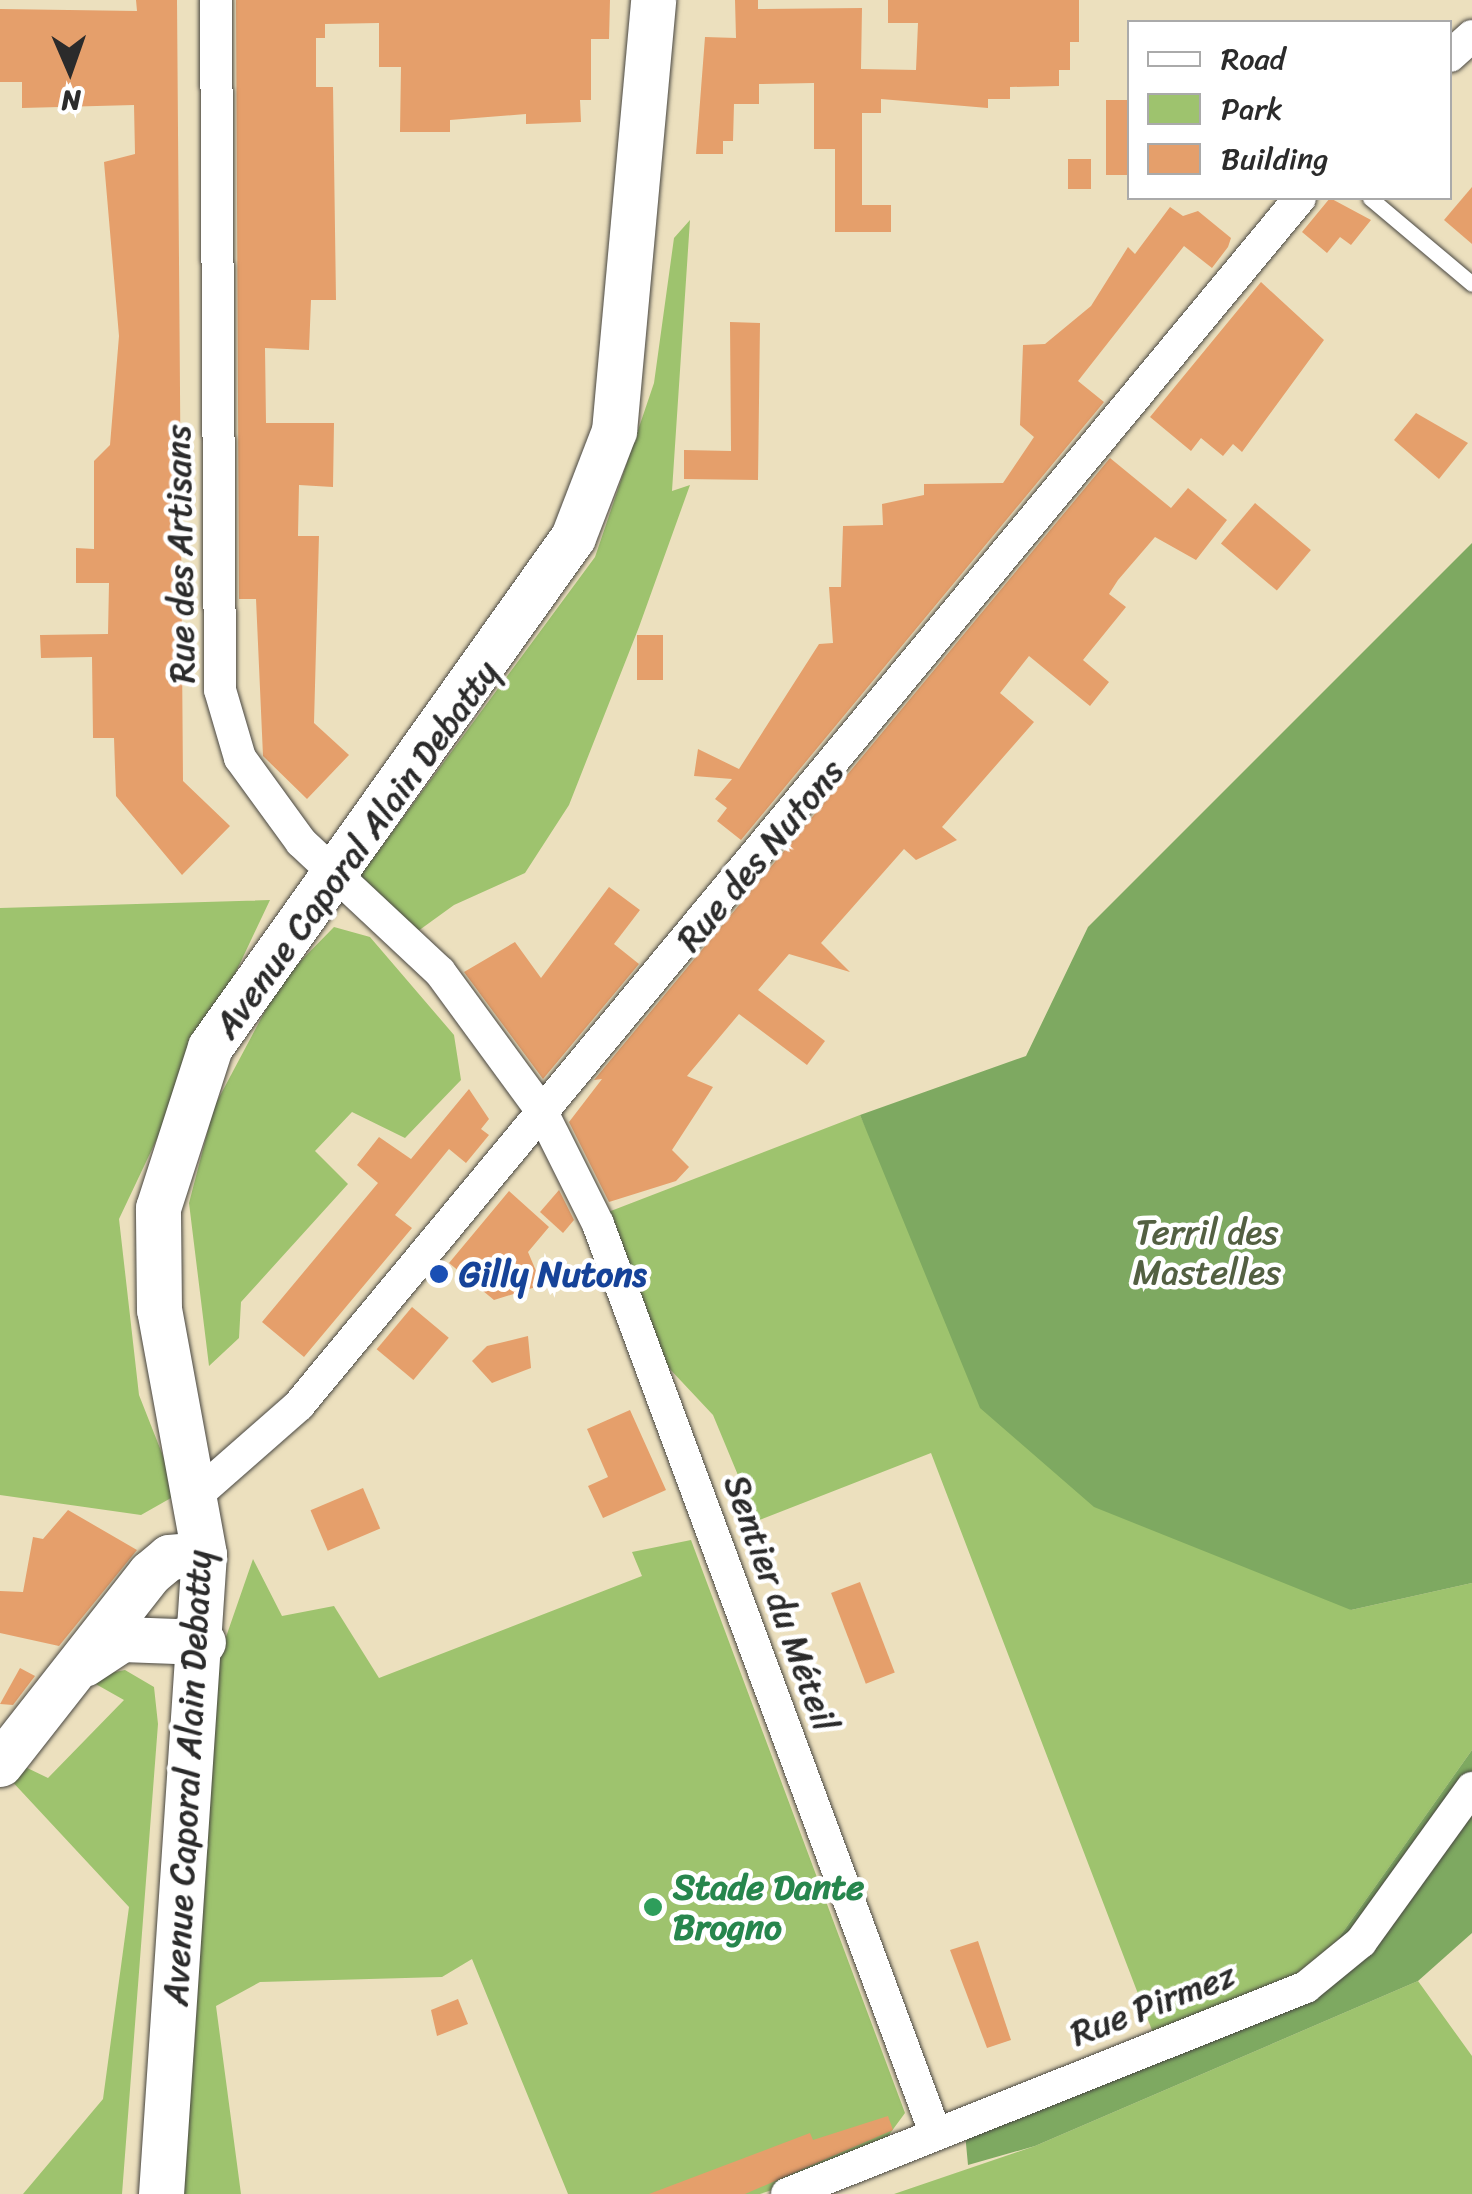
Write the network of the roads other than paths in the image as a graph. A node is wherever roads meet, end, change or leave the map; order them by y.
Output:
1 (216, 0) edge
2 (653, 0) edge
3 (1472, 36) edge
4 (1452, 54) edge
5 (1298, 200) edge
6 (1372, 200) edge
7 (1472, 284) edge
8 (340, 870) junction
9 (542, 1110) junction
10 (199, 1492) junction
11 (204, 1554) junction
12 (203, 1642) junction
13 (82, 1664) junction
14 (0, 1764) edge
15 (1472, 1788) edge
16 (934, 2130) junction
17 (161, 2194) edge
18 (787, 2194) edge

1 - 8 street, Rue des Artisans
2 - 8 main road, Avenue Caporal Alain Debatty
3 - 4 street
5 - 9 street, Rue des Nutons
6 - 7 lane
8 - 9 street, Rue des Artisans
8 - 10 main road, Avenue Caporal Alain Debatty
9 - 10 street, Rue des Nutons
9 - 16 street, Sentier du Méteil
10 - 11 main road, Avenue Caporal Alain Debatty
11 - 12 main road, Avenue Caporal Alain Debatty
11 - 13 main road
12 - 13 main road
12 - 17 main road, Avenue Caporal Alain Debatty
13 - 14 main road
15 - 16 street, Rue Pirmez
16 - 18 street, Rue Pirmez

